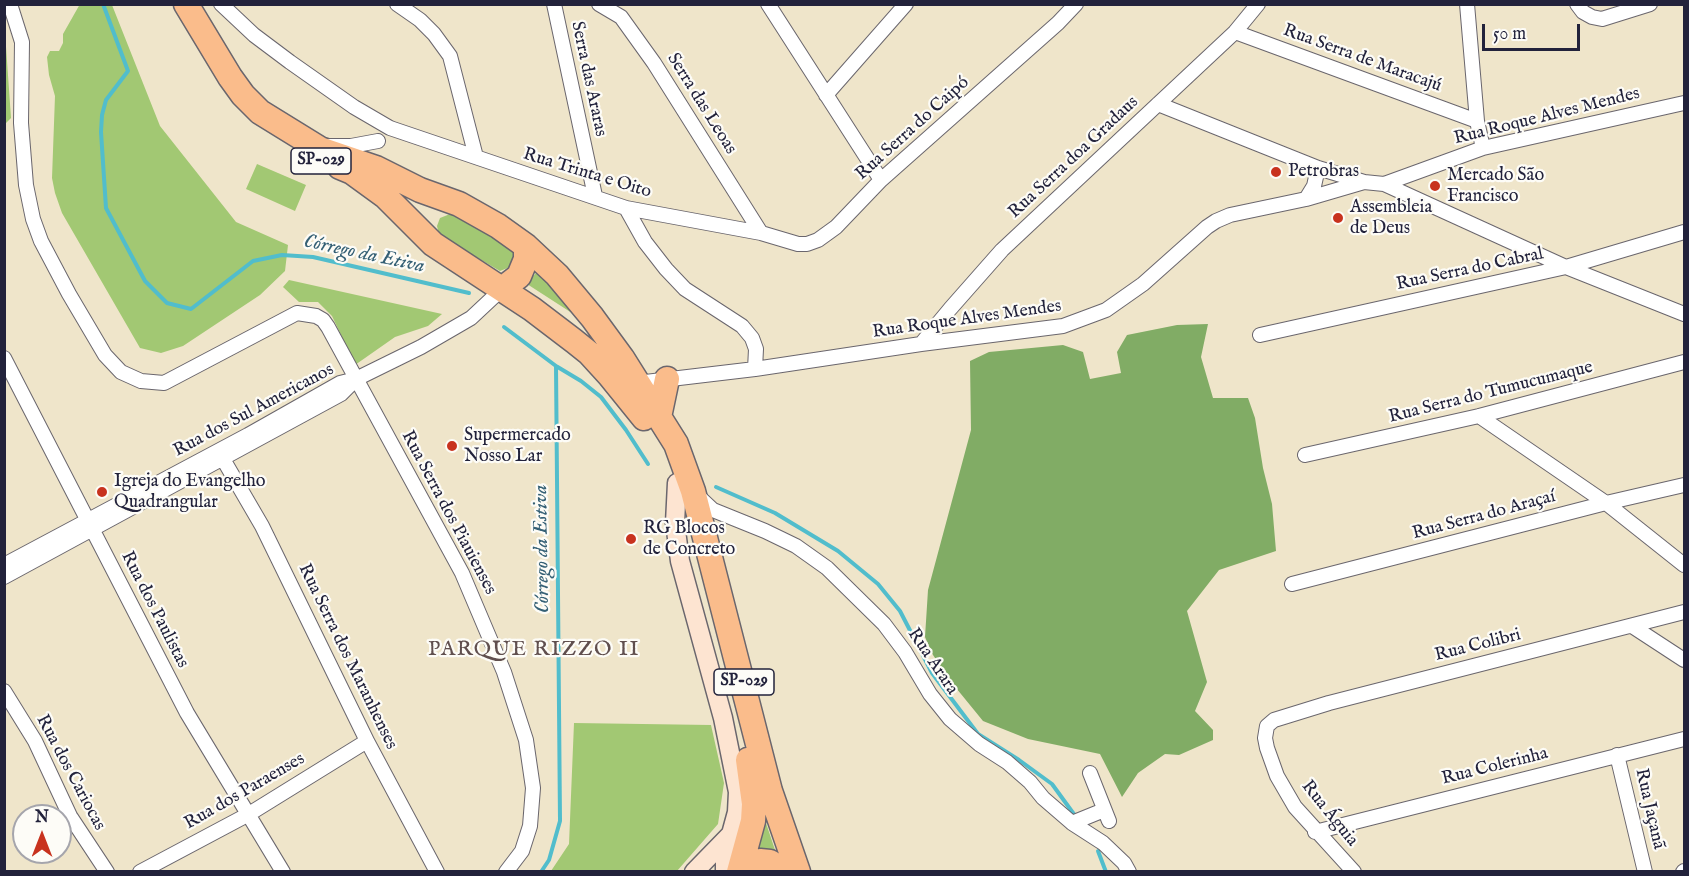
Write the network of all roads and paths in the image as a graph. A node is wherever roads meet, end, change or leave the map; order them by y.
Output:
1 (10, 4) edge
2 (168, 4) edge
3 (186, 4) edge
4 (221, 4) edge
5 (397, 4) edge
6 (554, 4) edge
7 (599, 4) edge
8 (768, 4) edge
9 (906, 4) edge
10 (1076, 4) edge
11 (1258, 4) edge
12 (1467, 4) edge
13 (1577, 4) edge
14 (1650, 4) edge
15 (623, 11) edge
16 (1235, 32) junction
17 (826, 94) junction
18 (1684, 103) edge
19 (1158, 104) junction
20 (1477, 121) junction
21 (390, 128) junction
22 (378, 141) junction
23 (309, 143) junction
24 (1483, 148) junction
25 (476, 156) junction
26 (376, 168) junction
27 (1318, 168) junction
28 (880, 180) junction
29 (1364, 182) junction
30 (1384, 184) junction
31 (595, 196) junction
32 (1306, 199) junction
33 (459, 204) junction
34 (626, 208) junction
35 (1684, 232) edge
36 (761, 233) junction
37 (433, 244) junction
38 (526, 246) junction
39 (1566, 267) junction
40 (502, 289) junction
41 (1684, 314) edge
42 (1260, 335) dead end
43 (921, 344) junction
44 (589, 353) junction
45 (4, 358) edge
46 (622, 358) junction
47 (1684, 362) edge
48 (755, 369) junction
49 (356, 379) junction
50 (670, 379) junction
51 (637, 383) junction
52 (1479, 416) junction
53 (659, 417) junction
54 (1305, 455) dead end
55 (224, 459) junction
56 (1684, 485) edge
57 (685, 487) junction
58 (1606, 503) junction
59 (737, 521) junction
60 (90, 525) junction
61 (4, 565) edge
62 (1684, 565) edge
63 (4, 577) edge
64 (1292, 584) dead end
65 (724, 607) junction
66 (1684, 612) edge
67 (1632, 626) junction
68 (1684, 660) edge
69 (4, 691) edge
70 (1281, 717) joint
71 (1684, 739) edge
72 (367, 741) junction
73 (1617, 755) junction
74 (1090, 773) dead end
75 (249, 814) junction
76 (1072, 823) junction
77 (732, 832) junction
78 (1315, 832) junction
79 (727, 868) edge
80 (107, 872) edge
81 (140, 872) edge
82 (283, 872) edge
83 (437, 872) edge
84 (506, 872) edge
85 (694, 872) edge
86 (748, 872) edge
87 (785, 872) edge
88 (798, 872) edge
89 (1129, 872) edge
90 (1354, 872) edge
91 (1645, 872) edge

1 - 49 street, Rua Serra dos Piauienses
2 - 37 highway, SP-029
3 - 23 highway, SP-029
4 - 21 street, Rua Trinta e Oito
5 - 25 street
6 - 31 street, Serra das Araras
7 - 15 street, Serra das Leoas
8 - 17 street
9 - 17 street
10 - 28 street, Rua Serra do Caipó
11 - 16 street, Rua Serra doa Gradaus
12 - 20 street
13 - 14 street
15 - 36 street, Serra das Leoas
16 - 19 street, Rua Serra doa Gradaus
16 - 20 street, Rua Serra de Maracajú
17 - 28 street
18 - 24 street, Rua Roque Alves Mendes
19 - 27 street
19 - 43 street, Rua Serra doa Gradaus
20 - 24 street
21 - 22 street
21 - 25 street, Rua Trinta e Oito
22 - 23 street
22 - 26 street
23 - 26 highway, SP-029
24 - 30 street, Rua Roque Alves Mendes
25 - 31 street, Rua Trinta e Oito
26 - 33 highway, SP-029
27 - 29 street
27 - 32 street
28 - 36 street, Rua Serra do Caipó
29 - 30 street, Rua Roque Alves Mendes
29 - 32 street, Rua Roque Alves Mendes
30 - 39 street
31 - 34 street, Rua Trinta e Oito
32 - 43 street, Rua Roque Alves Mendes
33 - 37 highway
33 - 38 highway, SP-029
34 - 36 street, Rua Trinta e Oito
34 - 48 street
35 - 39 street, Rua Serra do Cabral
37 - 40 highway, SP-029
38 - 40 highway
38 - 46 highway, SP-029
39 - 41 street
39 - 42 street, Rua Serra do Cabral
40 - 44 highway, SP-029
40 - 49 street
43 - 48 street, Rua Roque Alves Mendes
44 - 51 highway
44 - 57 highway, SP-029
45 - 60 street, Rua dos Paulistas
46 - 50 street
46 - 51 highway, SP-029
47 - 52 street, Rua Serra do Tumucumaque
48 - 50 street, Rua Roque Alves Mendes
49 - 55 street, Rua dos Sul Americanos
49 - 60 street, Rua dos Sul Americanos
49 - 84 street, Rua Serra dos Piauienses
50 - 51 street, Rua Roque Alves Mendes
50 - 53 highway
51 - 53 highway, SP-029
52 - 54 street, Rua Serra do Tumucumaque
52 - 58 street
53 - 57 highway, SP-029
55 - 60 street, Rua dos Sul Americanos
55 - 72 street, Rua Serra dos Maranhenses
56 - 58 street, Rua Serra do Araçaí
57 - 59 street, Rua Arara
57 - 65 highway, SP-029
57 - 77 street, SP-029
57 - 79 highway, SP-029
58 - 62 street
58 - 64 street, Rua Serra do Araçaí
59 - 65 street
59 - 76 street, Rua Arara
60 - 61 street, Rua dos Sul Americanos
60 - 63 street, Rua dos Sul Americanos
60 - 75 street, Rua dos Paulistas
65 - 88 highway, SP-029
66 - 67 street, Rua Colibri
67 - 68 street
67 - 70 street, Rua Colibri
69 - 80 street, Rua dos Cariocas
70 - 78 street, Rua Águia
71 - 73 street, Rua Colerinha
72 - 75 street, Rua dos Paraenses
72 - 83 street, Rua Serra dos Maranhenses
73 - 78 street, Rua Colerinha
73 - 91 street, Rua Jaçanã
74 - 76 street
75 - 81 street, Rua dos Paraenses
75 - 82 street, Rua dos Paulistas
76 - 89 street, Rua Arara
77 - 79 street, SP-029
77 - 85 street
78 - 90 street, Rua Águia
86 - 87 highway

